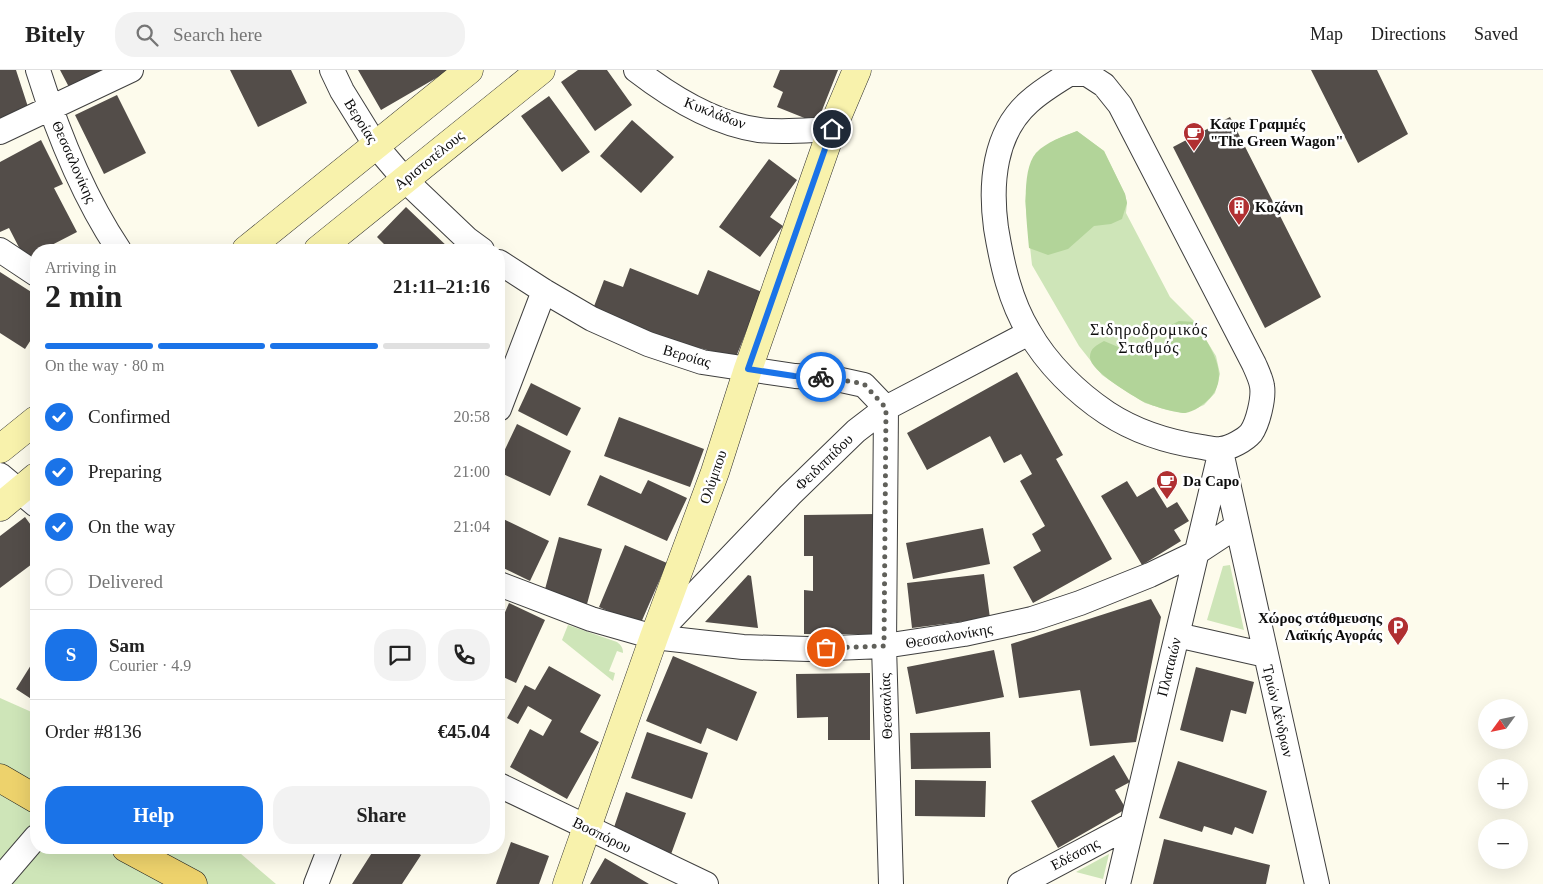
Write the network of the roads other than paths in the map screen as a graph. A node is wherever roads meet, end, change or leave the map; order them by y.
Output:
1 (38, 70) edge
2 (131, 70) edge
3 (332, 70) edge
4 (469, 70) edge
5 (541, 70) edge
6 (636, 70) edge
7 (857, 70) edge
8 (1068, 72) edge
9 (50, 108) junction
10 (832, 129) junction
11 (0, 132) edge
12 (376, 146) junction
13 (405, 180) junction
14 (116, 244) edge
15 (254, 244) edge
16 (325, 244) edge
17 (474, 244) edge
18 (0, 250) edge
19 (505, 266) edge
20 (30, 270) edge
21 (544, 292) junction
22 (1029, 332) junction
23 (748, 369) junction
24 (505, 393) edge
25 (886, 408) junction
26 (30, 425) edge
27 (0, 449) edge
28 (1221, 450) junction
29 (1238, 526) junction
30 (1196, 553) junction
31 (505, 586) edge
32 (1177, 635) junction
33 (654, 638) junction
34 (884, 646) junction
35 (1266, 655) junction
36 (0, 778) edge
37 (505, 788) edge
38 (30, 795) edge
39 (1131, 825) junction
40 (587, 828) junction
41 (30, 844) edge
42 (137, 854) edge
43 (328, 854) edge
44 (0, 879) edge
45 (1030, 883) edge
46 (193, 884) edge
47 (316, 884) edge
48 (567, 884) edge
49 (706, 884) edge
50 (891, 884) edge
51 (1118, 884) edge
52 (1317, 884) edge

1 - 9 street, Θεσσαλονίκης
2 - 9 street
3 - 12 street, Βεροίας
4 - 12 street
5 - 13 street, Αριστοτέλους
6 - 10 street, Κυκλάδων
7 - 10 street, Ολύμπου
8 - 22 street
8 - 28 street
9 - 11 street
9 - 14 street, Θεσσαλονίκης
10 - 23 street, Ολύμπου
12 - 13 street, Βεροίας
12 - 15 street
13 - 16 street, Αριστοτέλους
13 - 17 street, Βεροίας
18 - 20 street
19 - 21 street, Βεροίας
21 - 23 street, Βεροίας
21 - 24 street
22 - 25 street, Φειδιππίδου
22 - 28 street
23 - 25 street, Βεροίας
23 - 33 street, Ολύμπου
25 - 33 street, Φειδιππίδου
25 - 34 street, Θεσσαλίας
26 - 27 street
28 - 29 street, Τριών Δένδρων
28 - 30 street, Πλαταιών
29 - 30 street, Θεσσαλονίκης
29 - 35 street, Τριών Δένδρων
30 - 32 street, Πλαταιών
30 - 34 street, Θεσσαλονίκης
31 - 33 street, Θεσσαλονίκης
32 - 35 street
32 - 39 street, Πλαταιών
33 - 34 street, Θεσσαλονίκης
33 - 40 street, Ολύμπου
34 - 50 street, Θεσσαλίας
35 - 52 street, Τριών Δένδρων
36 - 38 main road
37 - 40 street, Βοσπόρου
39 - 45 street, Εδέσσης
39 - 51 street, Πλαταιών
40 - 48 street, Ολύμπου
40 - 49 street, Βοσπόρου
41 - 44 street
42 - 46 main road
43 - 47 street

